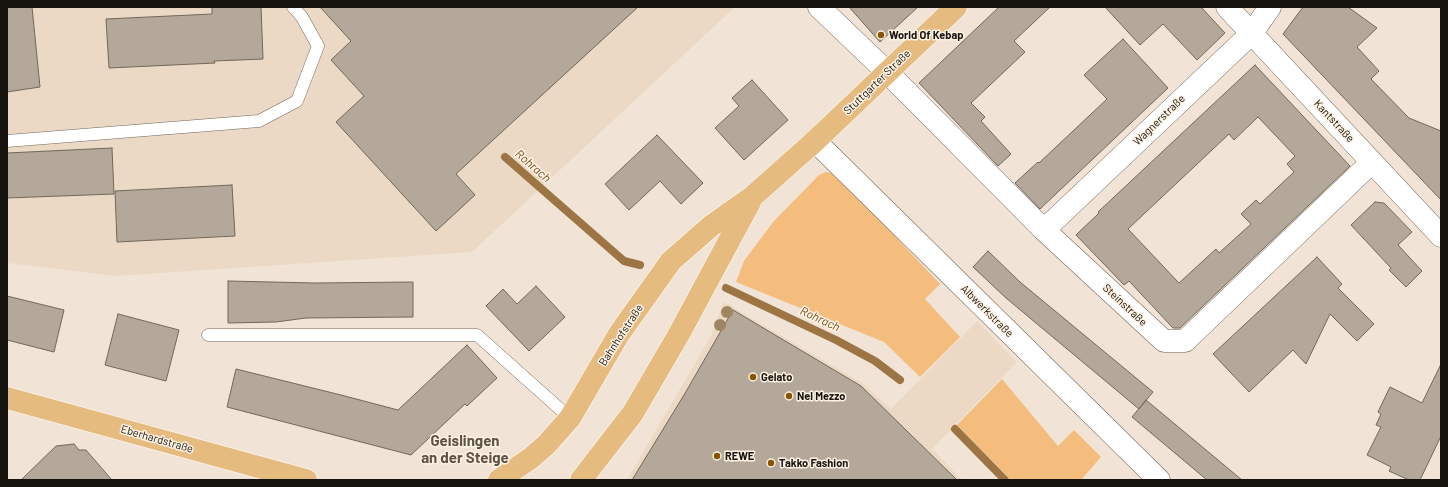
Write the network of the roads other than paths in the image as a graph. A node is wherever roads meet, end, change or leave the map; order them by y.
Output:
1 (293, 7) edge
2 (819, 7) edge
3 (956, 7) edge
4 (1227, 7) edge
5 (1270, 7) edge
6 (1252, 33) junction
7 (887, 72) junction
8 (7, 141) edge
9 (815, 141) junction
10 (1372, 162) junction
11 (752, 198) junction
12 (1044, 230) junction
13 (1441, 236) edge
14 (208, 335) dead end
15 (7, 398) edge
16 (570, 418) junction
17 (306, 480) edge
18 (499, 480) edge
19 (581, 480) edge
20 (1160, 480) edge

1 - 8 lane
2 - 7 street, Steinstraße
3 - 7 main road, Stuttgarter Straße
4 - 6 street, Kantstraße
5 - 6 street, Wagnerstraße
6 - 10 street, Kantstraße
6 - 12 street, Wagnerstraße
7 - 9 main road, Stuttgarter Straße
7 - 12 street, Steinstraße
9 - 11 main road, Bahnhofstraße
9 - 20 street, Albwerkstraße
10 - 12 street, Steinstraße
10 - 13 street, Kantstraße
11 - 16 main road, Bahnhofstraße
11 - 19 main road, Bahnhofstraße
14 - 16 lane
15 - 17 main road, Eberhardstraße
16 - 18 main road, Bahnhofstraße

